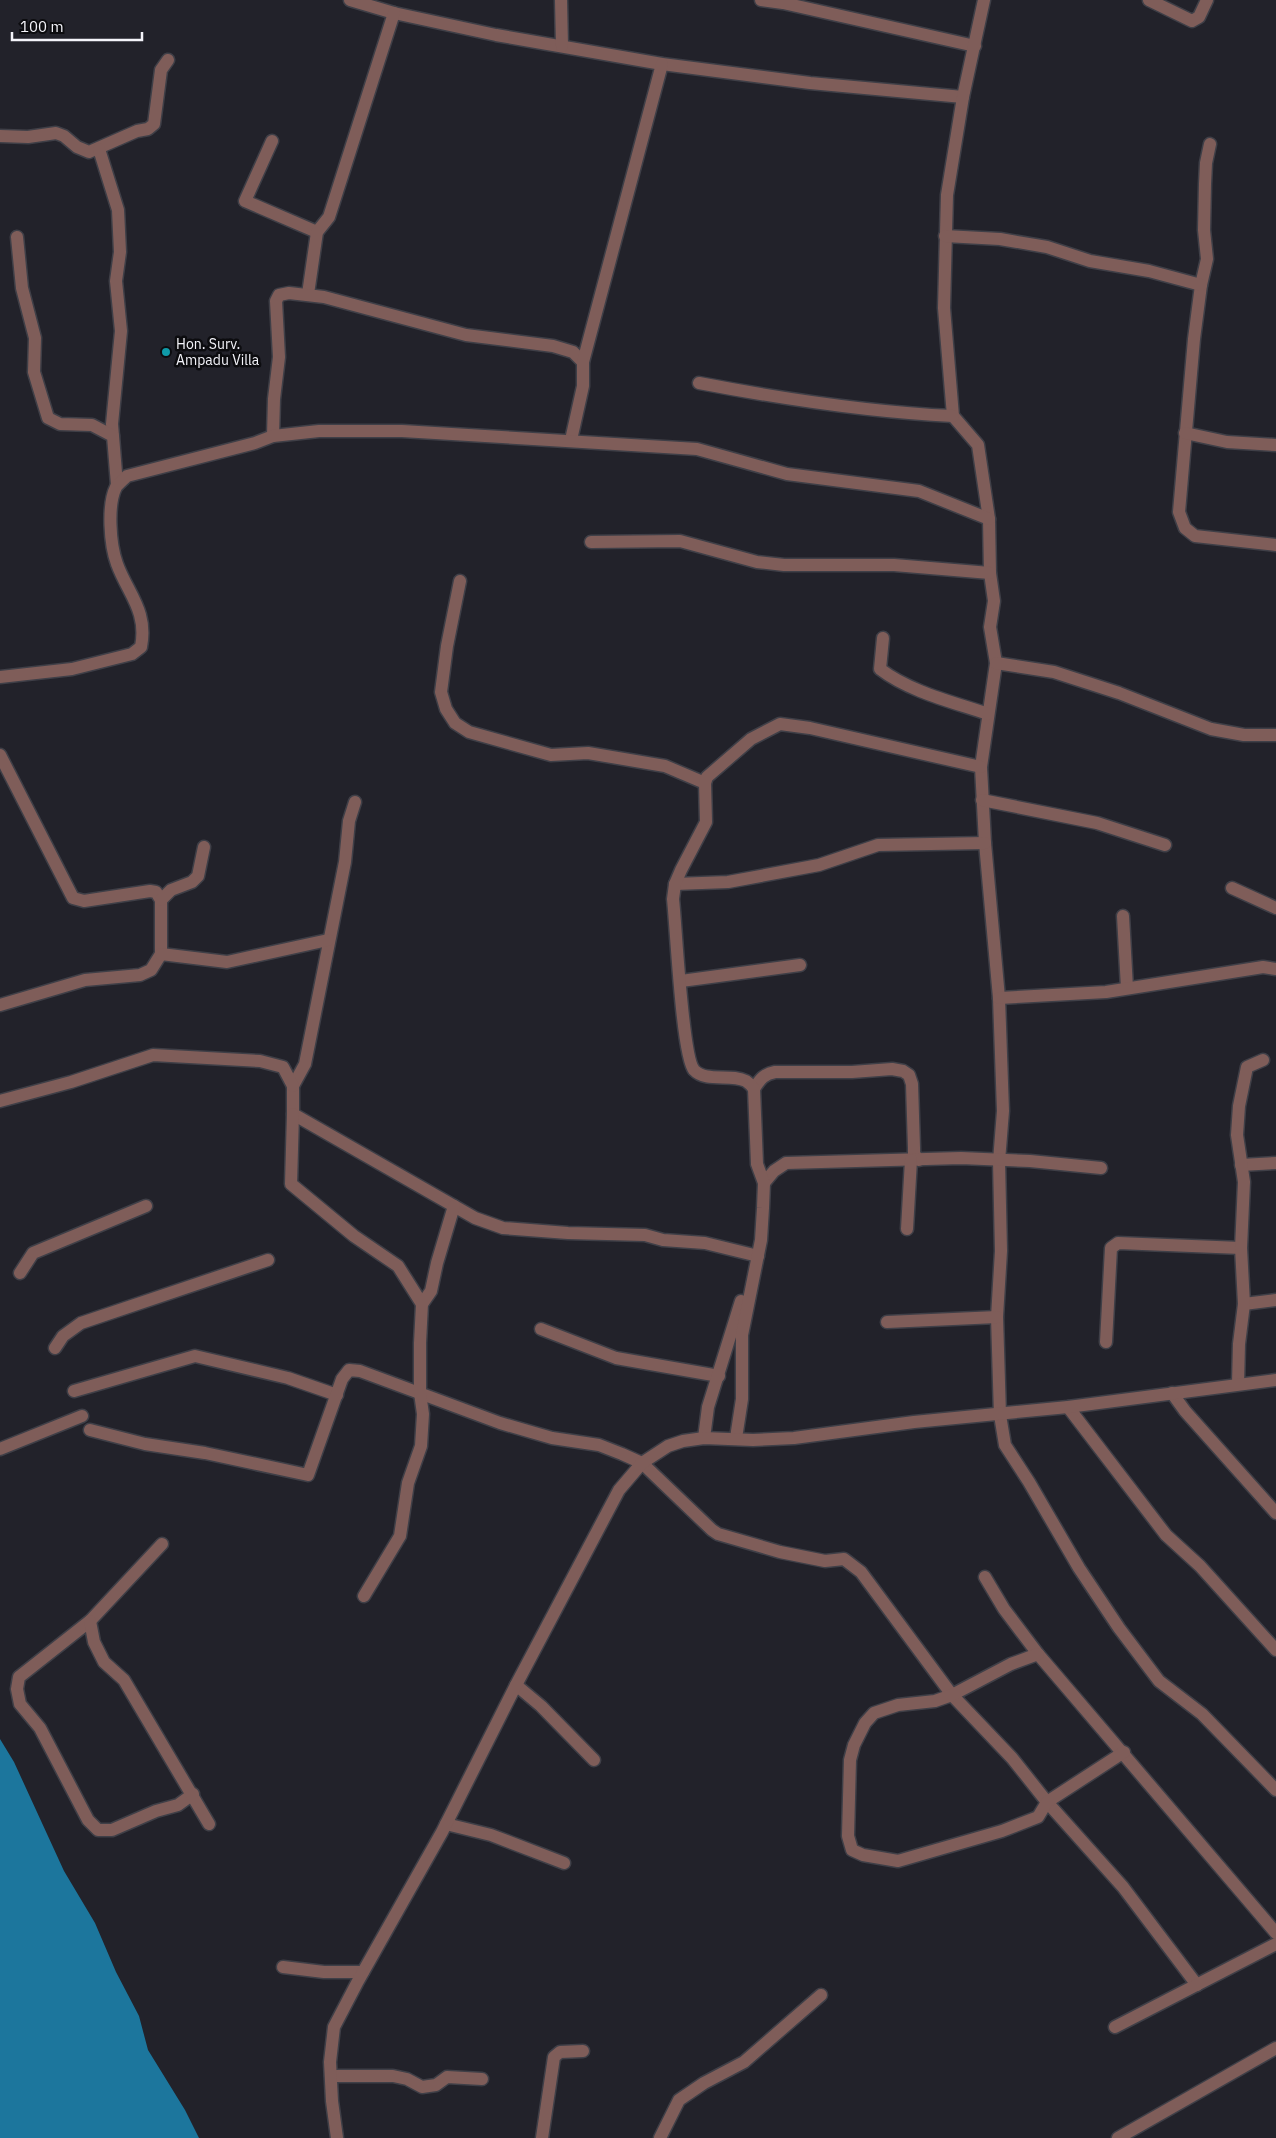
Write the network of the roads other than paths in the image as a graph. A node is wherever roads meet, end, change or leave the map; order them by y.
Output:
1 (350, 0) edge
2 (561, 0) edge
3 (761, 0) edge
4 (984, 0) edge
5 (1149, 0) edge
6 (1207, 0) edge
7 (394, 12) junction
8 (562, 46) junction
9 (975, 46) junction
10 (168, 60) dead end
11 (662, 64) junction
12 (963, 97) junction
13 (0, 136) edge
14 (272, 141) dead end
15 (1210, 144) dead end
16 (100, 149) junction
17 (317, 232) junction
18 (945, 236) junction
19 (17, 237) dead end
20 (1201, 285) junction
21 (308, 294) junction
22 (583, 362) junction
23 (699, 383) dead end
24 (953, 416) junction
25 (1185, 433) junction
26 (113, 436) junction
27 (274, 436) junction
28 (571, 440) junction
29 (1276, 445) edge
30 (117, 485) junction
31 (989, 519) junction
32 (590, 542) dead end
33 (1276, 545) edge
34 (990, 573) junction
35 (460, 581) dead end
36 (883, 638) dead end
37 (996, 663) junction
38 (0, 677) edge
39 (988, 714) junction
40 (1276, 735) edge
41 (0, 755) edge
42 (981, 767) junction
43 (705, 783) junction
44 (982, 800) junction
45 (355, 802) dead end
46 (985, 843) junction
47 (1165, 845) dead end
48 (204, 847) dead end
49 (675, 884) junction
50 (1232, 888) dead end
51 (161, 900) junction
52 (1276, 908) edge
53 (1123, 916) dead end
54 (328, 940) junction
55 (161, 954) junction
56 (800, 965) dead end
57 (1276, 969) edge
58 (681, 981) junction
59 (1127, 988) junction
60 (999, 998) junction
61 (0, 1005) edge
62 (1262, 1060) dead end
63 (292, 1086) junction
64 (754, 1089) junction
65 (0, 1101) edge
66 (293, 1114) junction
67 (915, 1160) junction
68 (999, 1162) junction
69 (1276, 1163) edge
70 (1241, 1164) junction
71 (1101, 1168) dead end
72 (764, 1183) junction
73 (146, 1206) dead end
74 (454, 1206) junction
75 (907, 1229) dead end
76 (1241, 1248) junction
77 (754, 1256) junction
78 (268, 1260) dead end
79 (20, 1272) dead end
80 (1276, 1300) edge
81 (422, 1304) junction
82 (1244, 1304) junction
83 (997, 1318) junction
84 (887, 1322) dead end
85 (541, 1329) dead end
86 (1106, 1342) dead end
87 (56, 1348) dead end
88 (719, 1376) junction
89 (1276, 1380) edge
90 (1238, 1384) junction
91 (74, 1391) dead end
92 (420, 1393) junction
93 (1172, 1393) junction
94 (336, 1395) junction
95 (1068, 1406) junction
96 (1000, 1415) junction
97 (82, 1416) dead end
98 (90, 1430) dead end
99 (704, 1438) junction
100 (736, 1438) junction
101 (0, 1449) edge
102 (642, 1463) junction
103 (1276, 1513) edge
104 (162, 1544) dead end
105 (985, 1577) dead end
106 (364, 1596) dead end
107 (90, 1620) junction
108 (1276, 1650) edge
109 (1038, 1654) junction
110 (516, 1685) junction
111 (952, 1695) junction
112 (1124, 1752) junction
113 (594, 1760) dead end
114 (1276, 1790) edge
115 (193, 1794) junction
116 (1047, 1802) junction
117 (209, 1824) dead end
118 (446, 1824) junction
119 (564, 1863) dead end
120 (1276, 1933) edge
121 (1276, 1944) edge
122 (282, 1967) dead end
123 (363, 1972) junction
124 (1197, 1984) junction
125 (822, 1996) dead end
126 (1116, 2027) dead end
127 (1276, 2048) edge
128 (583, 2051) dead end
129 (331, 2076) junction
130 (482, 2080) dead end
131 (337, 2138) edge
132 (542, 2138) edge
133 (660, 2138) edge
134 (1118, 2138) edge

1 - 7 street
2 - 8 street
3 - 9 street
4 - 9 street
5 - 6 street
7 - 8 street
7 - 17 street
8 - 11 street
9 - 12 street
10 - 16 street
11 - 12 street
11 - 22 street
12 - 18 street
13 - 16 street
14 - 17 street
15 - 20 street
16 - 26 street
17 - 21 street
18 - 20 street
18 - 24 street
19 - 26 street
20 - 25 street
21 - 22 street
21 - 27 street
22 - 28 street
23 - 24 street
24 - 31 street
25 - 29 street
25 - 33 street
26 - 30 street
27 - 28 street
27 - 30 street
28 - 31 street
30 - 38 street
31 - 34 street
32 - 34 street
34 - 37 street
35 - 43 street
36 - 39 street
37 - 39 street
37 - 40 street
39 - 42 street
41 - 51 street
42 - 43 street
42 - 44 street
43 - 49 street
44 - 46 street
44 - 47 street
45 - 54 street
46 - 49 street
46 - 60 street
48 - 51 street
49 - 58 street
50 - 52 street
51 - 55 street
53 - 59 street
54 - 55 street
54 - 63 street
55 - 61 street
56 - 58 street
57 - 59 street
58 - 64 street
59 - 60 street
60 - 68 street
62 - 70 street
63 - 65 street
63 - 66 street
64 - 67 street
64 - 72 street
66 - 74 street
66 - 81 street
67 - 68 street
67 - 72 street
67 - 75 street
68 - 71 street
68 - 83 street
69 - 70 street
70 - 76 street
72 - 77 street
73 - 79 street
74 - 77 street
74 - 81 street
76 - 82 street
76 - 86 street
77 - 88 street
77 - 100 street
78 - 87 street
80 - 82 street
81 - 92 street
82 - 90 street
83 - 84 street
83 - 96 street
85 - 88 street
88 - 99 street
89 - 90 street
90 - 93 street
91 - 94 street
92 - 94 street
92 - 102 street
92 - 106 street
93 - 95 street
93 - 103 street
94 - 98 street
95 - 96 street
95 - 108 street
96 - 100 street
96 - 114 street
97 - 101 street
99 - 100 street
99 - 102 street
102 - 110 street
102 - 111 street
104 - 107 street
105 - 109 street
107 - 115 street
107 - 115 street
109 - 111 street
109 - 112 street
110 - 113 street
110 - 118 street
111 - 116 street
111 - 116 street
112 - 116 street
112 - 120 street
115 - 117 street
116 - 124 street
118 - 119 street
118 - 123 street
121 - 124 street
122 - 123 street
123 - 129 street
124 - 126 street
125 - 133 street
127 - 134 street
128 - 132 street
129 - 130 street
129 - 131 street

